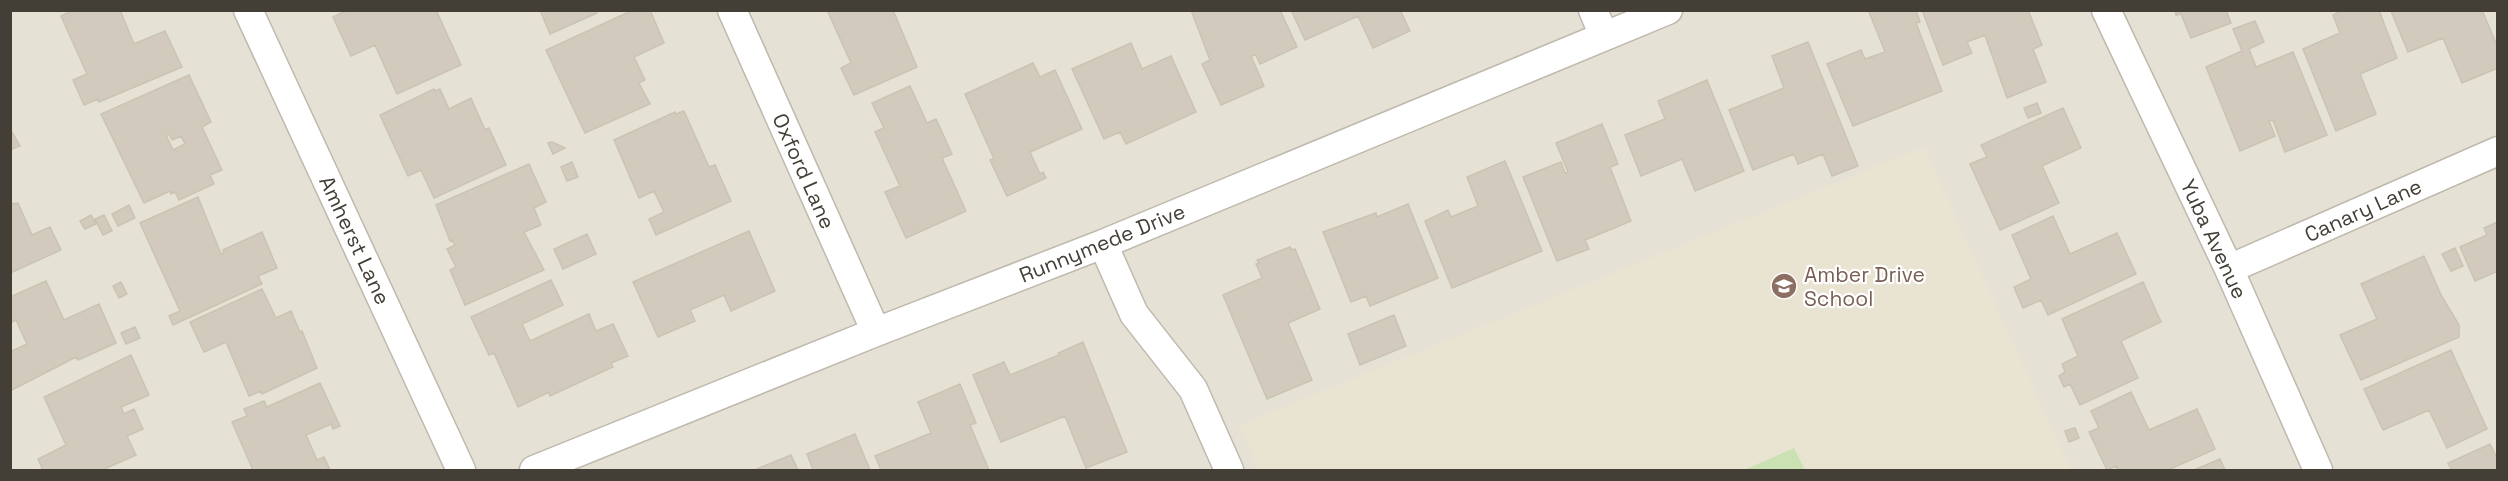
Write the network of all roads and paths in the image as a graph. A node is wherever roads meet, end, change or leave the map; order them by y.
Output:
1 (248, 10) edge
2 (732, 10) edge
3 (1593, 10) edge
4 (1668, 10) edge
5 (2106, 10) edge
6 (1604, 36) junction
7 (2498, 151) edge
8 (1102, 244) junction
9 (2229, 268) junction
10 (876, 332) junction
11 (461, 471) edge
12 (534, 471) edge
13 (1229, 471) edge
14 (2318, 471) edge

1 - 11 street, Amherst Lane
2 - 10 street, Oxford Lane
3 - 6 street
4 - 6 street, Runnymede Drive
5 - 9 street, Yuba Avenue
6 - 8 street, Runnymede Drive
7 - 9 street, Canary Lane
8 - 10 street, Runnymede Drive
8 - 13 street
9 - 14 street, Yuba Avenue
10 - 12 street, Runnymede Drive

